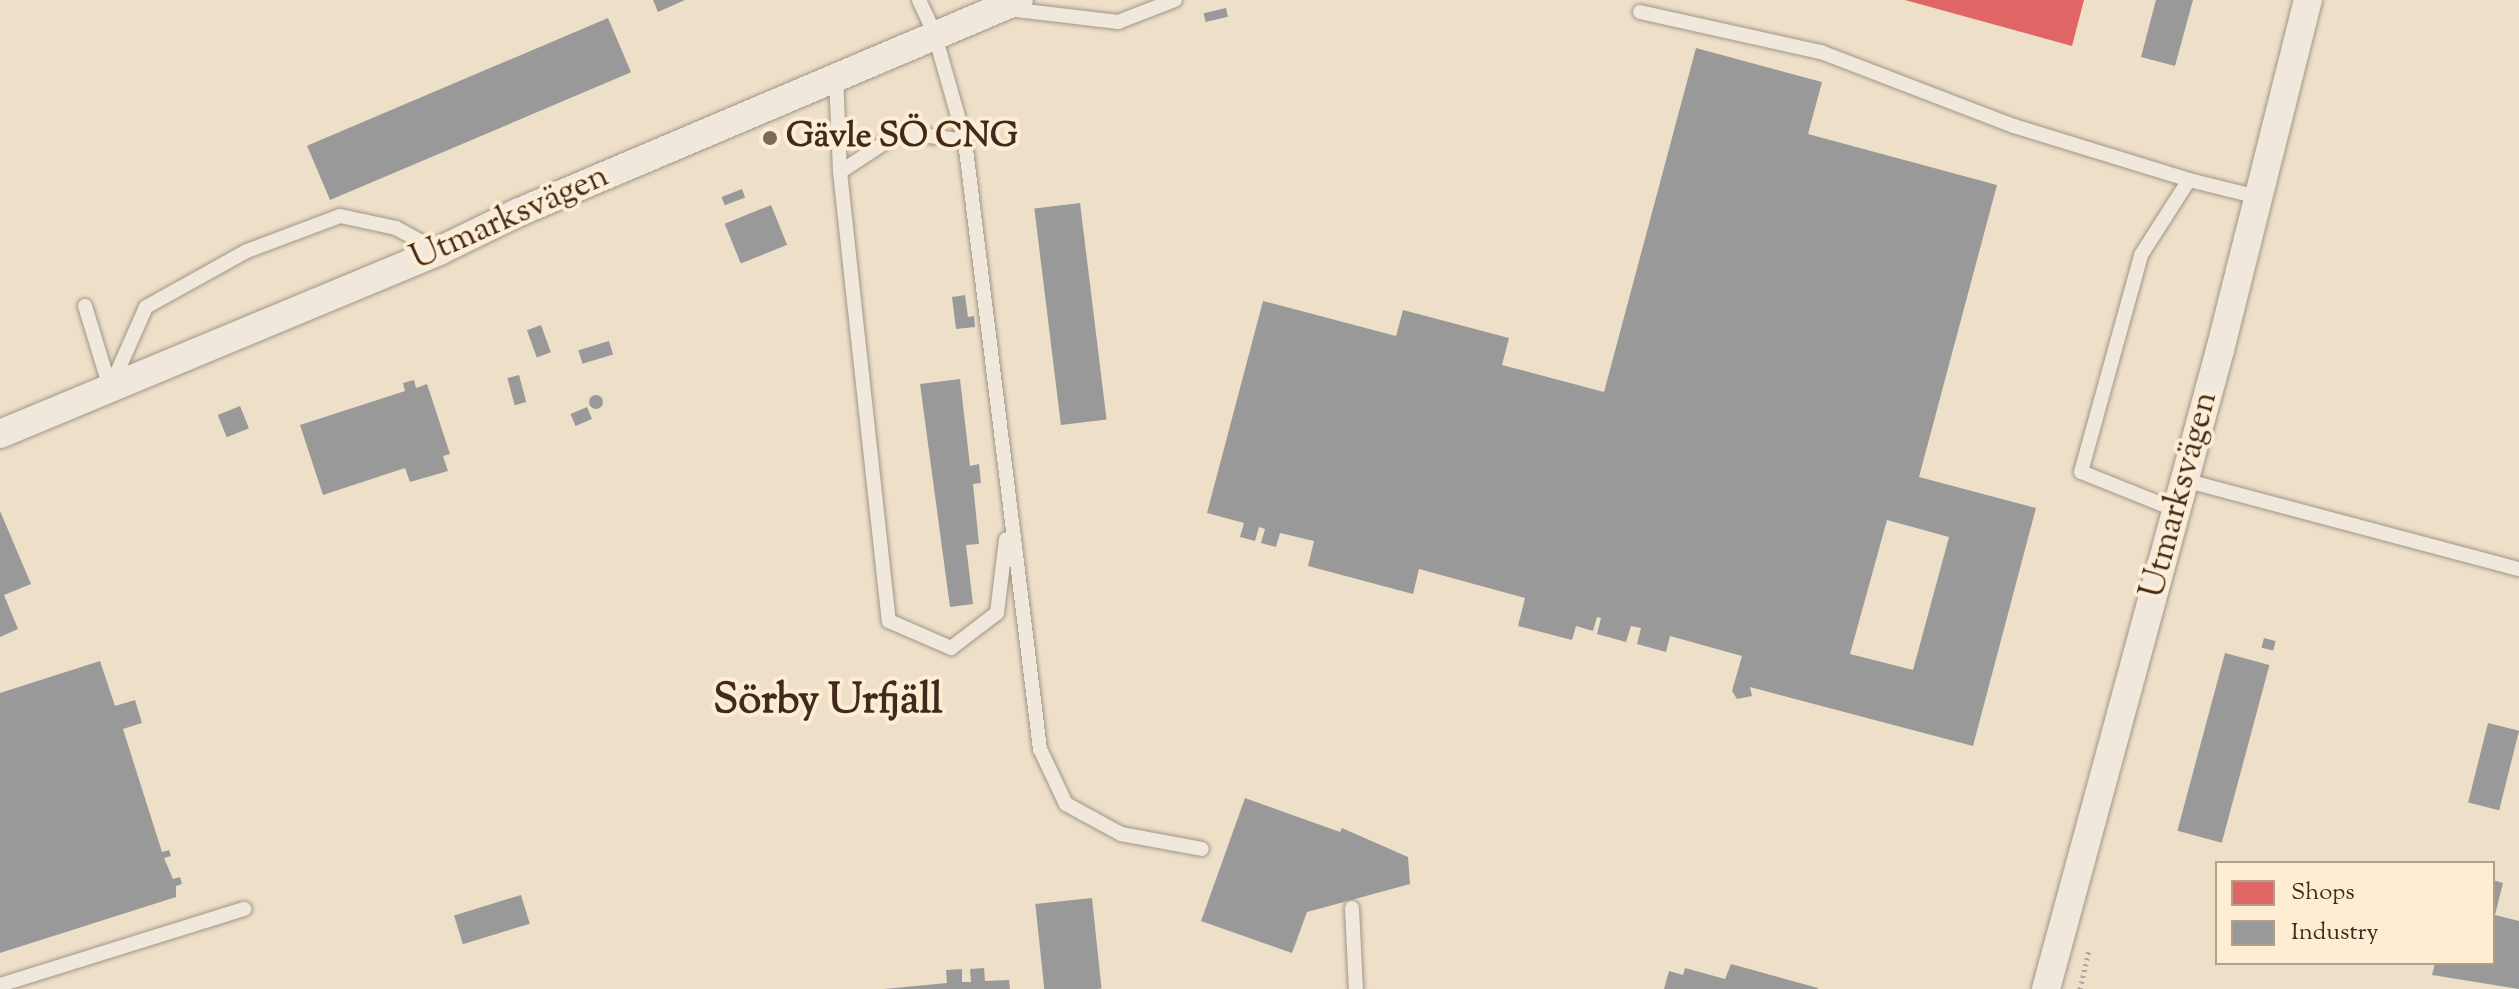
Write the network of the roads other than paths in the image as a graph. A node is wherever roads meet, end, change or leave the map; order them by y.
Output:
1 (919, 0) edge
2 (1175, 0) edge
3 (2308, 0) edge
4 (1009, 4) edge
5 (1640, 12) dead end
6 (934, 32) junction
7 (836, 75) junction
8 (965, 141) junction
9 (840, 172) junction
10 (2189, 180) junction
11 (2258, 197) junction
12 (439, 251) junction
13 (85, 306) dead end
14 (110, 388) junction
15 (0, 434) edge
16 (2184, 480) junction
17 (2176, 510) junction
18 (1008, 520) junction
19 (2519, 569) edge
20 (1202, 849) dead end
21 (1352, 908) dead end
22 (244, 909) dead end
23 (0, 985) edge
24 (1356, 989) edge
25 (2046, 989) edge

1 - 6 lane
2 - 4 lane
3 - 11 street, Utmarksvägen
4 - 6 street, Utmarksvägen
5 - 10 lane
6 - 7 street, Utmarksvägen
6 - 8 lane
7 - 9 lane
7 - 12 street, Utmarksvägen
8 - 9 lane
8 - 18 lane
9 - 18 lane
10 - 11 lane
10 - 17 lane
11 - 16 street, Utmarksvägen
12 - 14 street, Utmarksvägen
12 - 14 lane
13 - 14 lane
14 - 15 street, Utmarksvägen
16 - 17 street, Utmarksvägen
16 - 19 lane
17 - 25 street, Utmarksvägen
18 - 20 lane
21 - 24 lane
22 - 23 lane

